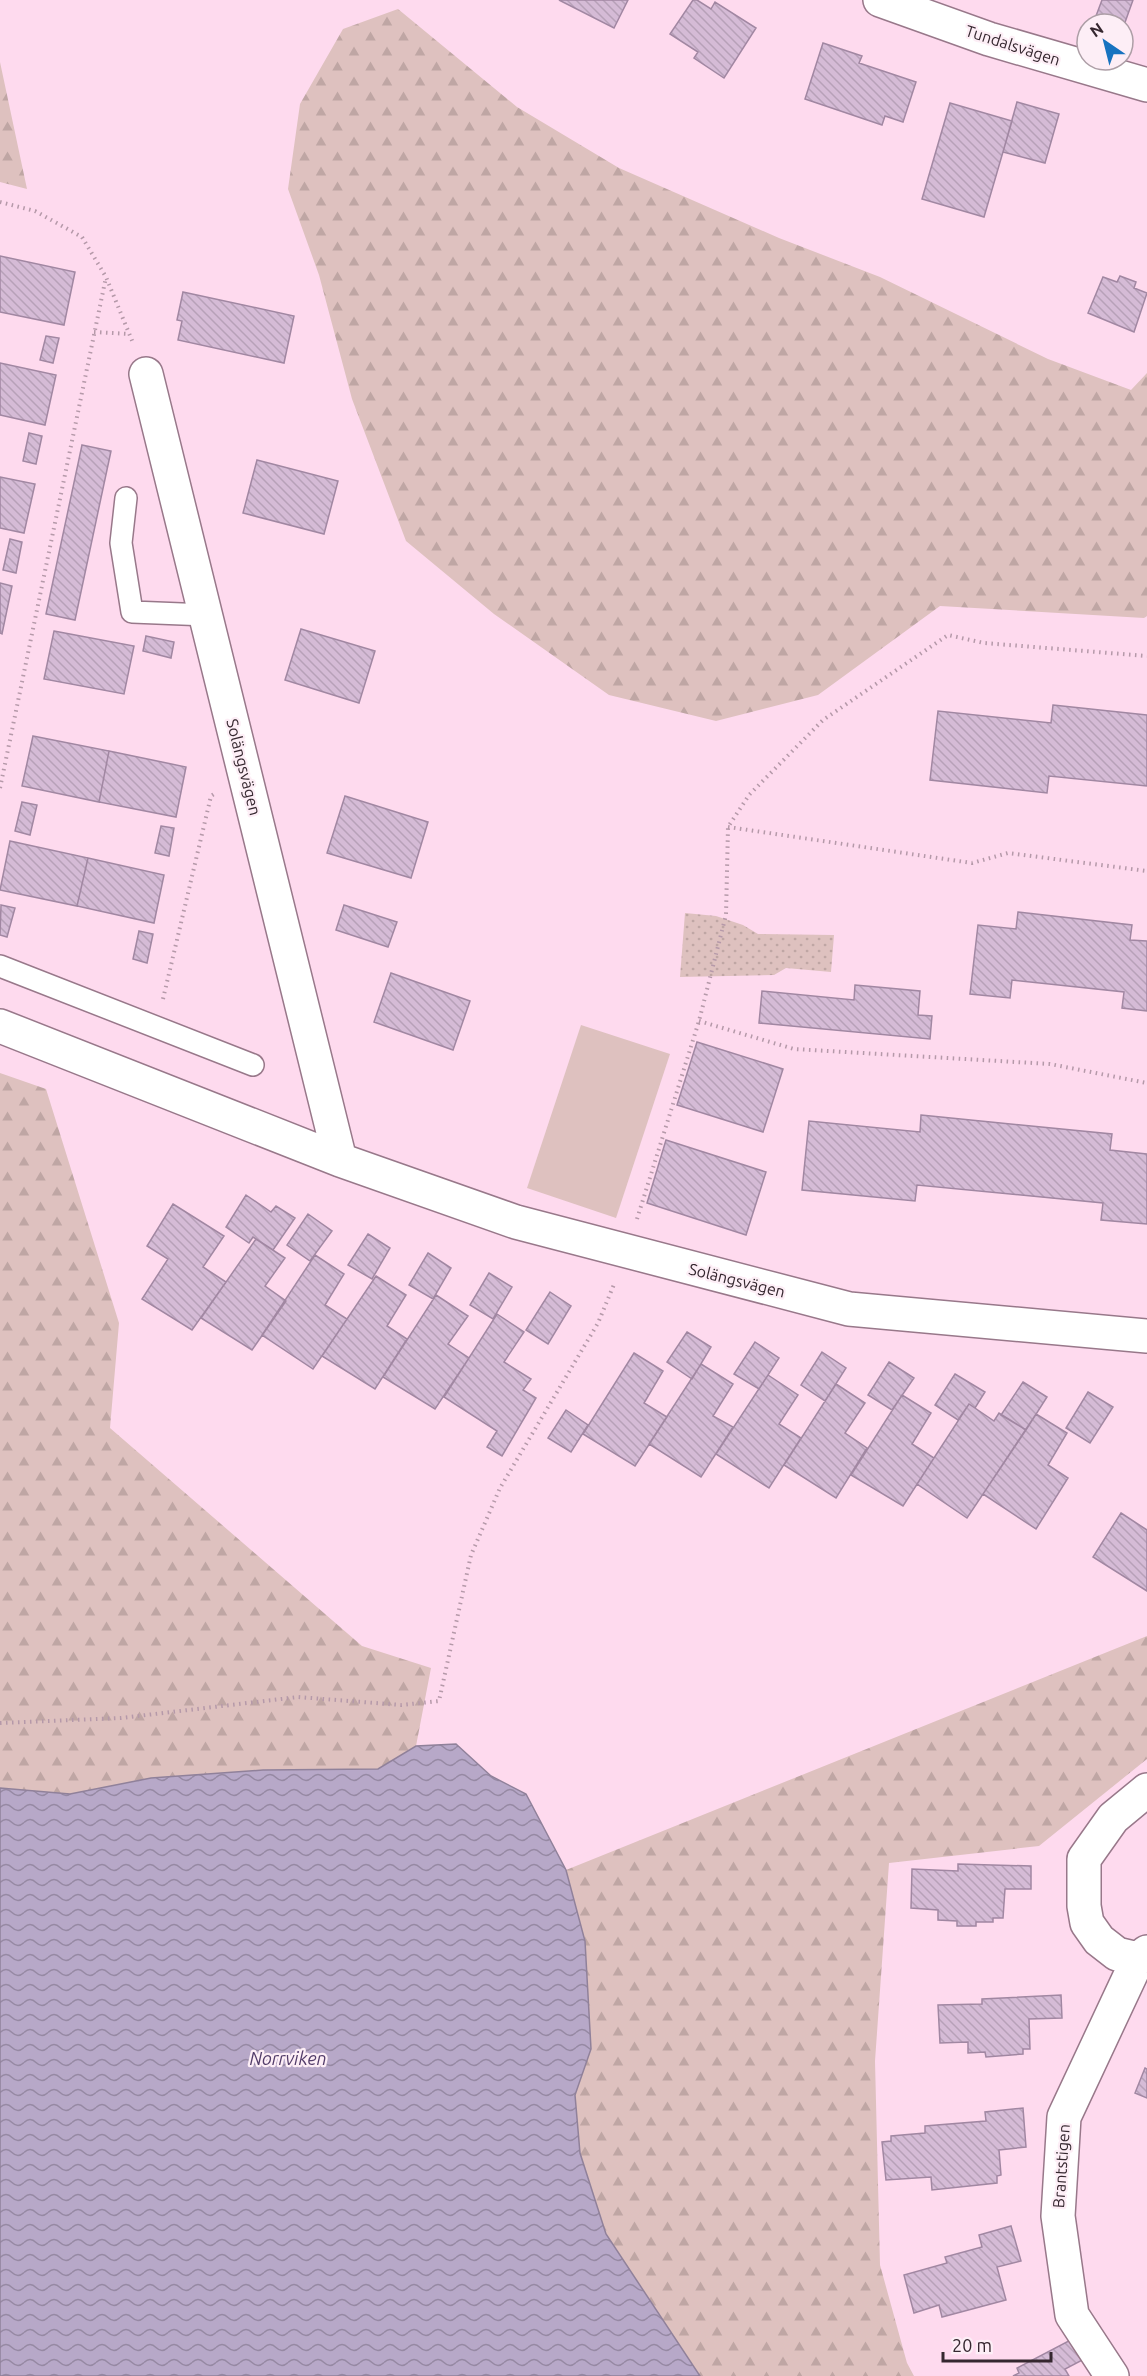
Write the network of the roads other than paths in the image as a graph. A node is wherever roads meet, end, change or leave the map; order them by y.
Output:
1 (880, 0) edge
2 (1147, 85) edge
3 (146, 374) road end
4 (126, 498) dead end
5 (207, 615) junction
6 (0, 966) edge
7 (0, 1026) edge
8 (253, 1065) dead end
9 (340, 1160) junction
10 (1147, 1336) edge
11 (1147, 1790) edge
12 (1143, 1956) edge
13 (1113, 2376) edge

1 - 2 street, Tundalsvägen
3 - 5 street, Solängsvägen
4 - 5 lane
5 - 9 street, Solängsvägen
6 - 8 lane
7 - 9 street, Solängsvägen
9 - 10 street, Solängsvägen
11 - 12 street
12 - 13 street, Brantstigen

